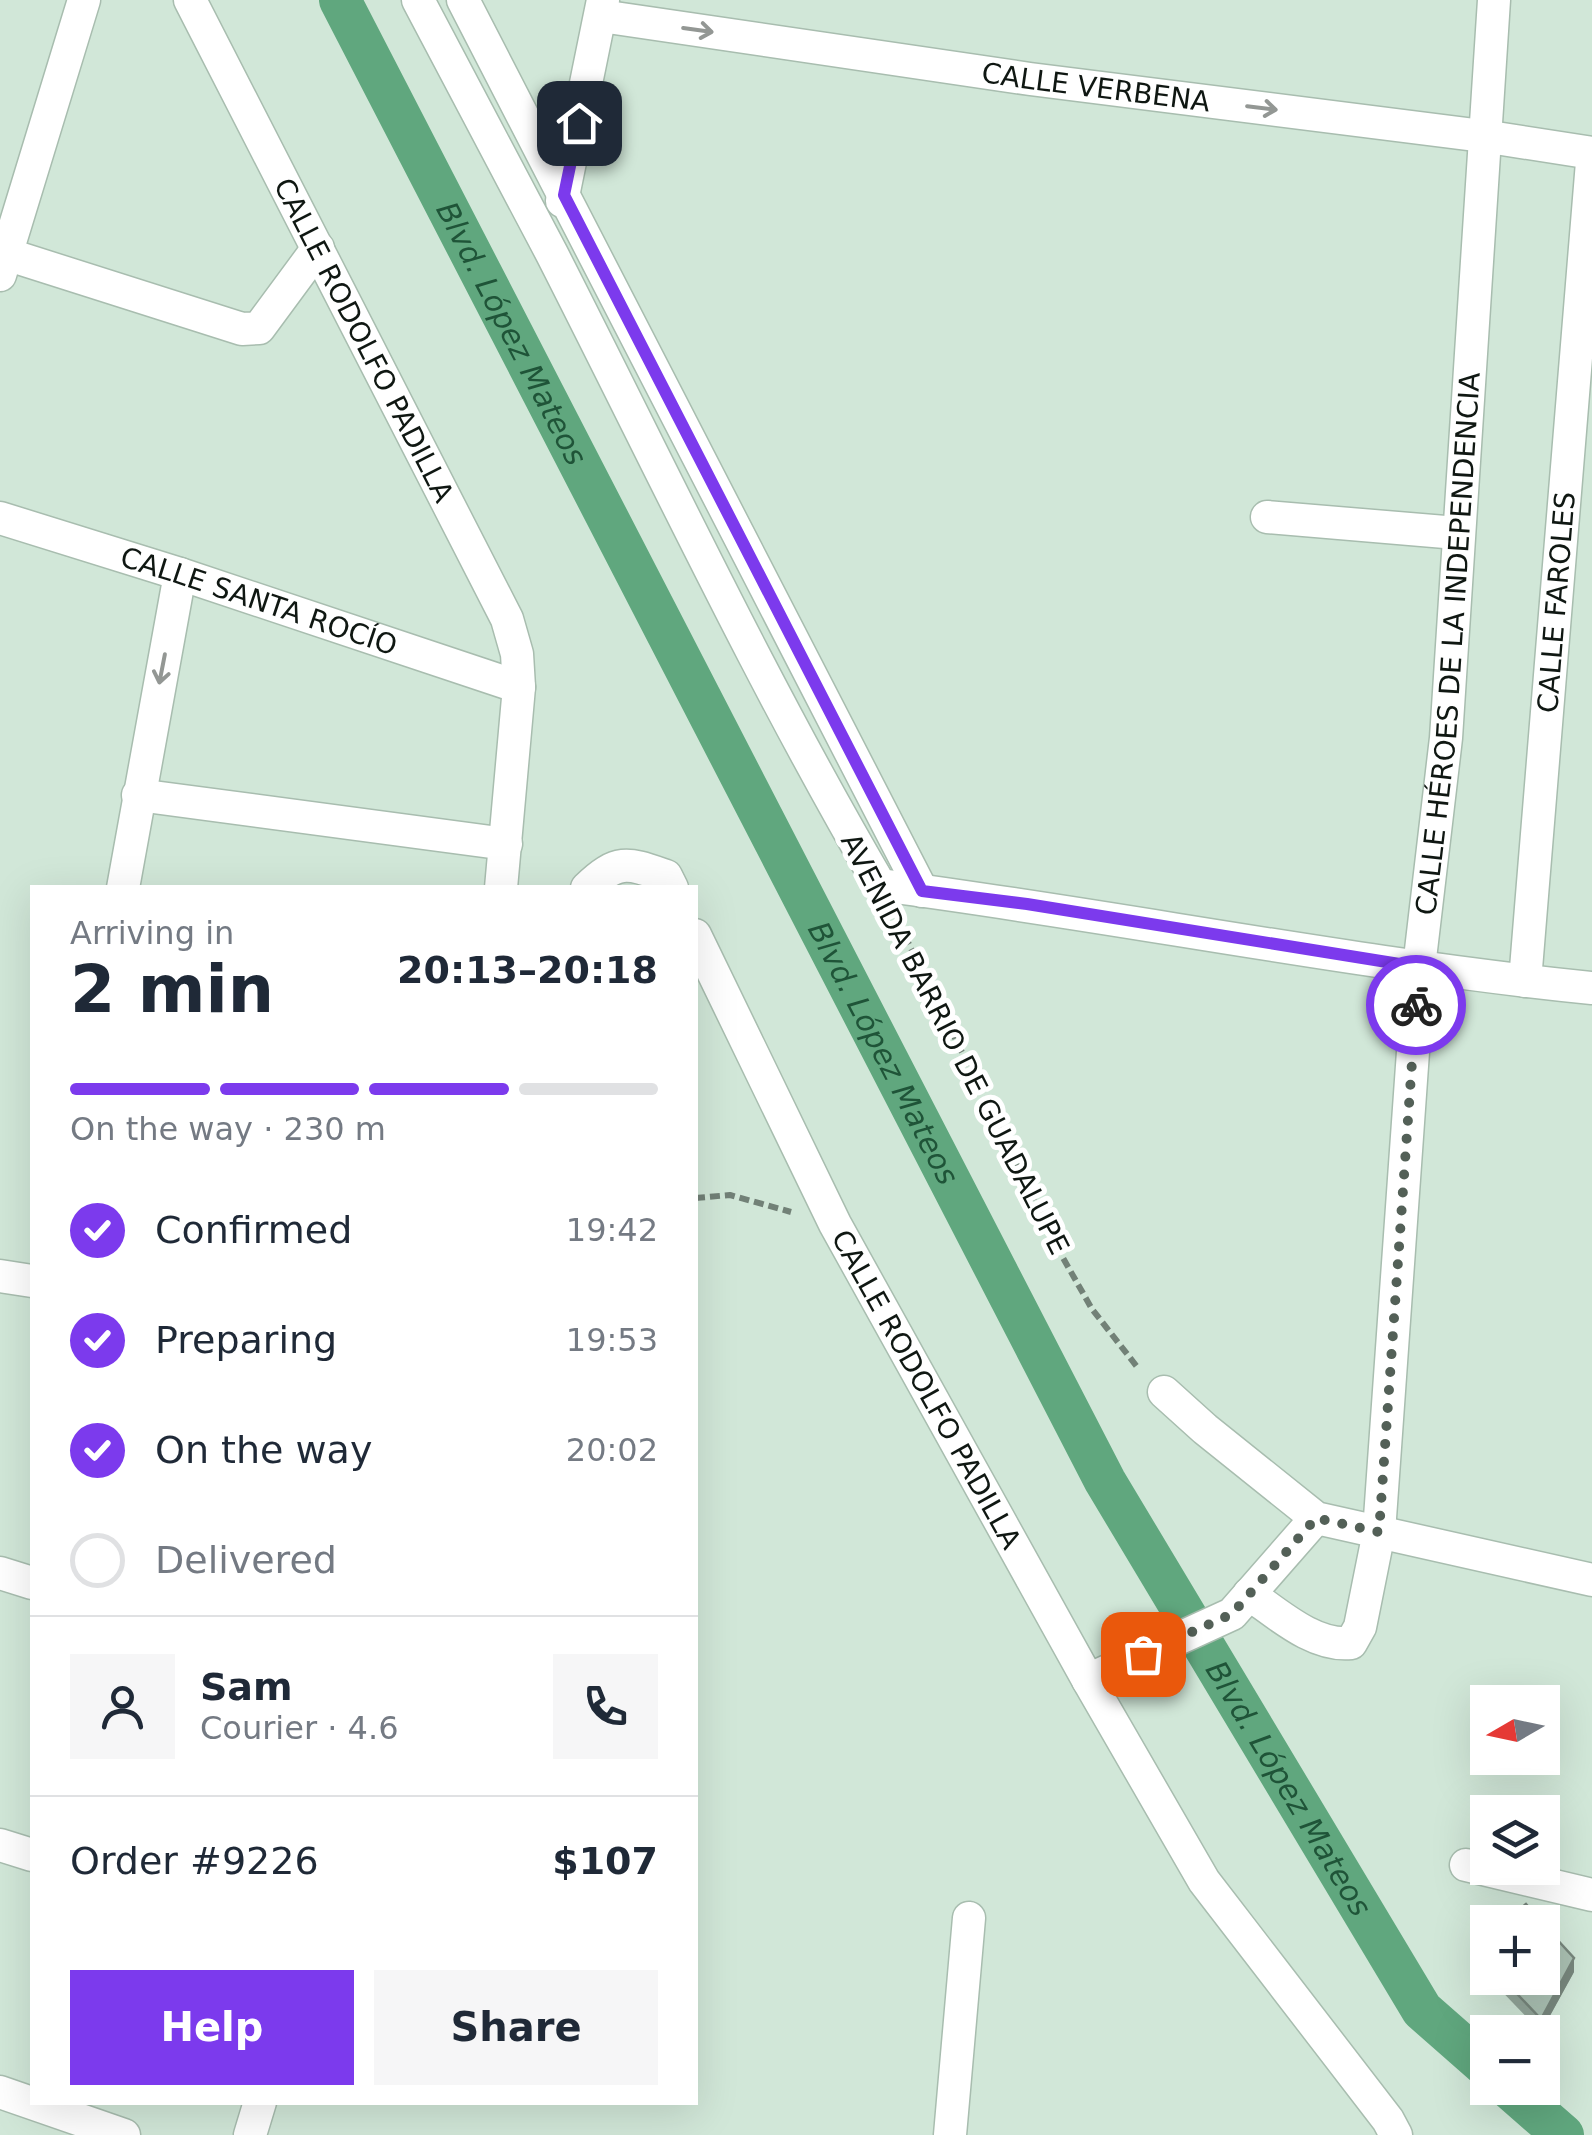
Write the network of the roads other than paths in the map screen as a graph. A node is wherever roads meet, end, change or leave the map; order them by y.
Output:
1 (84, 0) edge
2 (190, 0) edge
3 (418, 0) edge
4 (463, 0) edge
5 (1494, 0) edge
6 (602, 8) edge
7 (1483, 136) junction
8 (1592, 153) edge
9 (1592, 162) edge
10 (564, 195) junction
11 (318, 248) junction
12 (552, 253) junction
13 (3, 265) edge
14 (1268, 517) dead end
15 (0, 518) edge
16 (1457, 532) junction
17 (180, 574) junction
18 (520, 688) junction
19 (138, 796) junction
20 (506, 844) junction
21 (123, 885) edge
22 (501, 885) edge
23 (590, 885) edge
24 (670, 885) edge
25 (922, 891) junction
26 (698, 941) edge
27 (1418, 967) junction
28 (1525, 981) junction
29 (1592, 988) edge
30 (0, 1276) edge
31 (30, 1281) edge
32 (1164, 1392) road end
33 (1316, 1518) junction
34 (1379, 1532) junction
35 (0, 1573) edge
36 (1592, 1580) edge
37 (30, 1582) edge
38 (1240, 1604) junction
39 (1101, 1673) junction
40 (0, 1844) edge
41 (30, 1855) edge
42 (1466, 1865) dead end
43 (1592, 1895) edge
44 (968, 1918) dead end
45 (0, 2092) edge
46 (30, 2102) edge
47 (37, 2105) edge
48 (259, 2105) edge
49 (124, 2135) edge
50 (250, 2135) edge
51 (950, 2135) edge
52 (1396, 2135) edge

1 - 13 street
2 - 11 street, CALLE RODOLFO PADILLA
3 - 12 street, AVENIDA BARRIO DE GUADALUPE
4 - 10 street
5 - 7 street, CALLE HÉROES DE LA INDEPENDENCIA
6 -> 7 street, CALLE VERBENA
6 - 10 street
7 - 8 street, CALLE VERBENA
7 - 16 street, CALLE HÉROES DE LA INDEPENDENCIA
9 - 28 street, CALLE FAROLES
10 - 12 street
10 - 25 street
11 - 13 street
11 - 18 street, CALLE RODOLFO PADILLA
12 - 25 street, AVENIDA BARRIO DE GUADALUPE
14 - 16 street
15 - 17 street, CALLE SANTA ROCÍO
16 - 27 street, CALLE HÉROES DE LA INDEPENDENCIA
17 - 18 street, CALLE SANTA ROCÍO
17 -> 19 street
18 - 20 street, CALLE RODOLFO PADILLA
19 - 20 street
19 - 21 street
20 - 22 street, CALLE RODOLFO PADILLA
23 - 24 street
25 - 27 street
26 - 39 street, CALLE RODOLFO PADILLA
27 - 28 street
27 - 34 street, CALLE HÉROES DE LA INDEPENDENCIA
28 - 29 street
30 - 31 street
32 - 33 street
33 - 34 street
33 - 38 street
34 - 36 street
34 - 38 street, CALLE HÉROES DE LA INDEPENDENCIA
35 - 37 street
38 - 39 street
39 - 52 street, CALLE RODOLFO PADILLA
40 - 41 street
42 - 43 street
44 - 51 street
45 - 46 street
47 - 49 street
48 - 50 street

